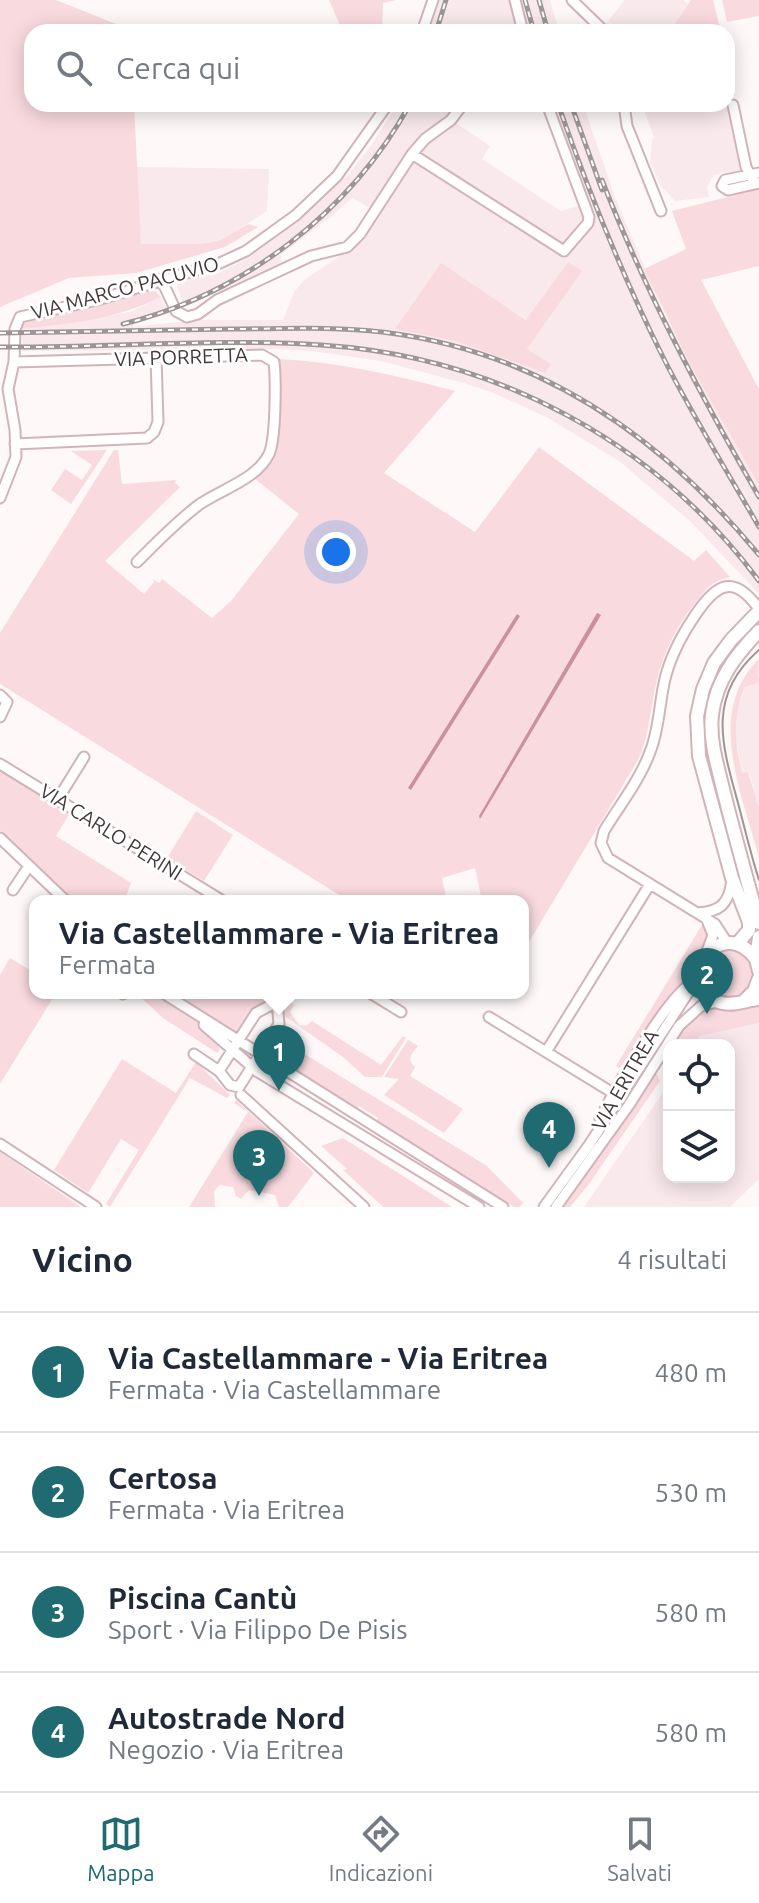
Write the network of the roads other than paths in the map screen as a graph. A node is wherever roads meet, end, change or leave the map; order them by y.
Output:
1 (433, 0) edge
2 (515, 0) edge
3 (572, 0) edge
4 (425, 24) edge
5 (518, 24) edge
6 (597, 24) edge
7 (382, 112) edge
8 (457, 112) edge
9 (550, 112) edge
10 (625, 112) edge
11 (734, 112) edge
12 (412, 154) junction
13 (756, 179) edge
14 (661, 211) dead end
15 (161, 279) junction
16 (156, 357) junction
17 (14, 362) junction
18 (4, 400) edge
19 (15, 444) junction
20 (0, 498) edge
21 (137, 562) dead end
22 (757, 613) edge
23 (759, 631) edge
24 (0, 695) edge
25 (0, 717) edge
26 (84, 757) dead end
27 (0, 764) edge
28 (58, 799) junction
29 (0, 838) edge
30 (29, 866) junction
31 (732, 878) junction
32 (650, 884) junction
33 (13, 890) dead end
34 (60, 895) edge
35 (213, 895) edge
36 (697, 913) junction
37 (707, 920) junction
38 (759, 923) edge
39 (759, 937) edge
40 (732, 944) junction
41 (706, 954) junction
42 (757, 965) edge
43 (696, 979) junction
44 (759, 980) edge
45 (172, 999) edge
46 (380, 999) edge
47 (759, 999) edge
48 (717, 1002) junction
49 (742, 1002) junction
50 (276, 1004) edge
51 (190, 1011) junction
52 (401, 1012) dead end
53 (489, 1017) dead end
54 (237, 1041) junction
55 (232, 1051) junction
56 (546, 1052) junction
57 (194, 1054) dead end
58 (260, 1056) junction
59 (252, 1067) junction
60 (219, 1071) junction
61 (613, 1093) junction
62 (241, 1095) dead end
63 (0, 1144) edge
64 (589, 1145) junction
65 (91, 1206) edge
66 (364, 1207) edge
67 (479, 1207) edge
68 (503, 1207) edge
69 (544, 1207) edge
70 (556, 1207) edge

1 - 4 street
2 - 5 street
3 - 6 street
7 - 15 street, VIA MARCO PACUVIO
8 - 12 street
9 - 12 street
10 - 14 street
11 - 13 street
12 - 15 street
15 - 17 street, VIA MARCO PACUVIO
16 - 17 street, VIA PORRETTA
16 - 19 street
16 - 21 street, VIA PORRETTA
17 - 18 street
18 - 19 street
19 - 20 street
22 - 31 main road
22 - 32 street
23 - 38 main road
24 - 25 street
26 - 28 street
27 - 28 street, VIA CARLO PERINI
28 - 35 street, VIA CARLO PERINI
29 - 30 street
30 - 33 street
30 - 34 street
31 - 36 street
31 - 40 main road
32 - 36 street
32 - 56 street
36 - 37 street
37 - 40 street
37 - 41 street
39 - 42 main road
40 - 41 main road
40 - 42 main road
41 - 43 main road
43 - 48 main road
43 - 61 street, VIA ERITREA
43 - 64 street, VIA ERITREA
44 - 49 main road
45 - 51 street
46 - 52 street
47 - 49 main road
48 - 49 main road
48 - 70 street, VIA ERITREA
50 - 54 street
50 - 58 street
51 - 54 street
51 - 55 street
53 - 56 street
54 - 55 street
54 - 58 street
55 - 59 street
55 - 60 street
56 - 61 street
57 - 60 street
58 - 59 street
58 - 68 street
59 - 60 street
59 - 67 street
61 - 64 street, VIA ERITREA
62 - 66 street
63 - 65 street
64 - 69 street, VIA ERITREA

